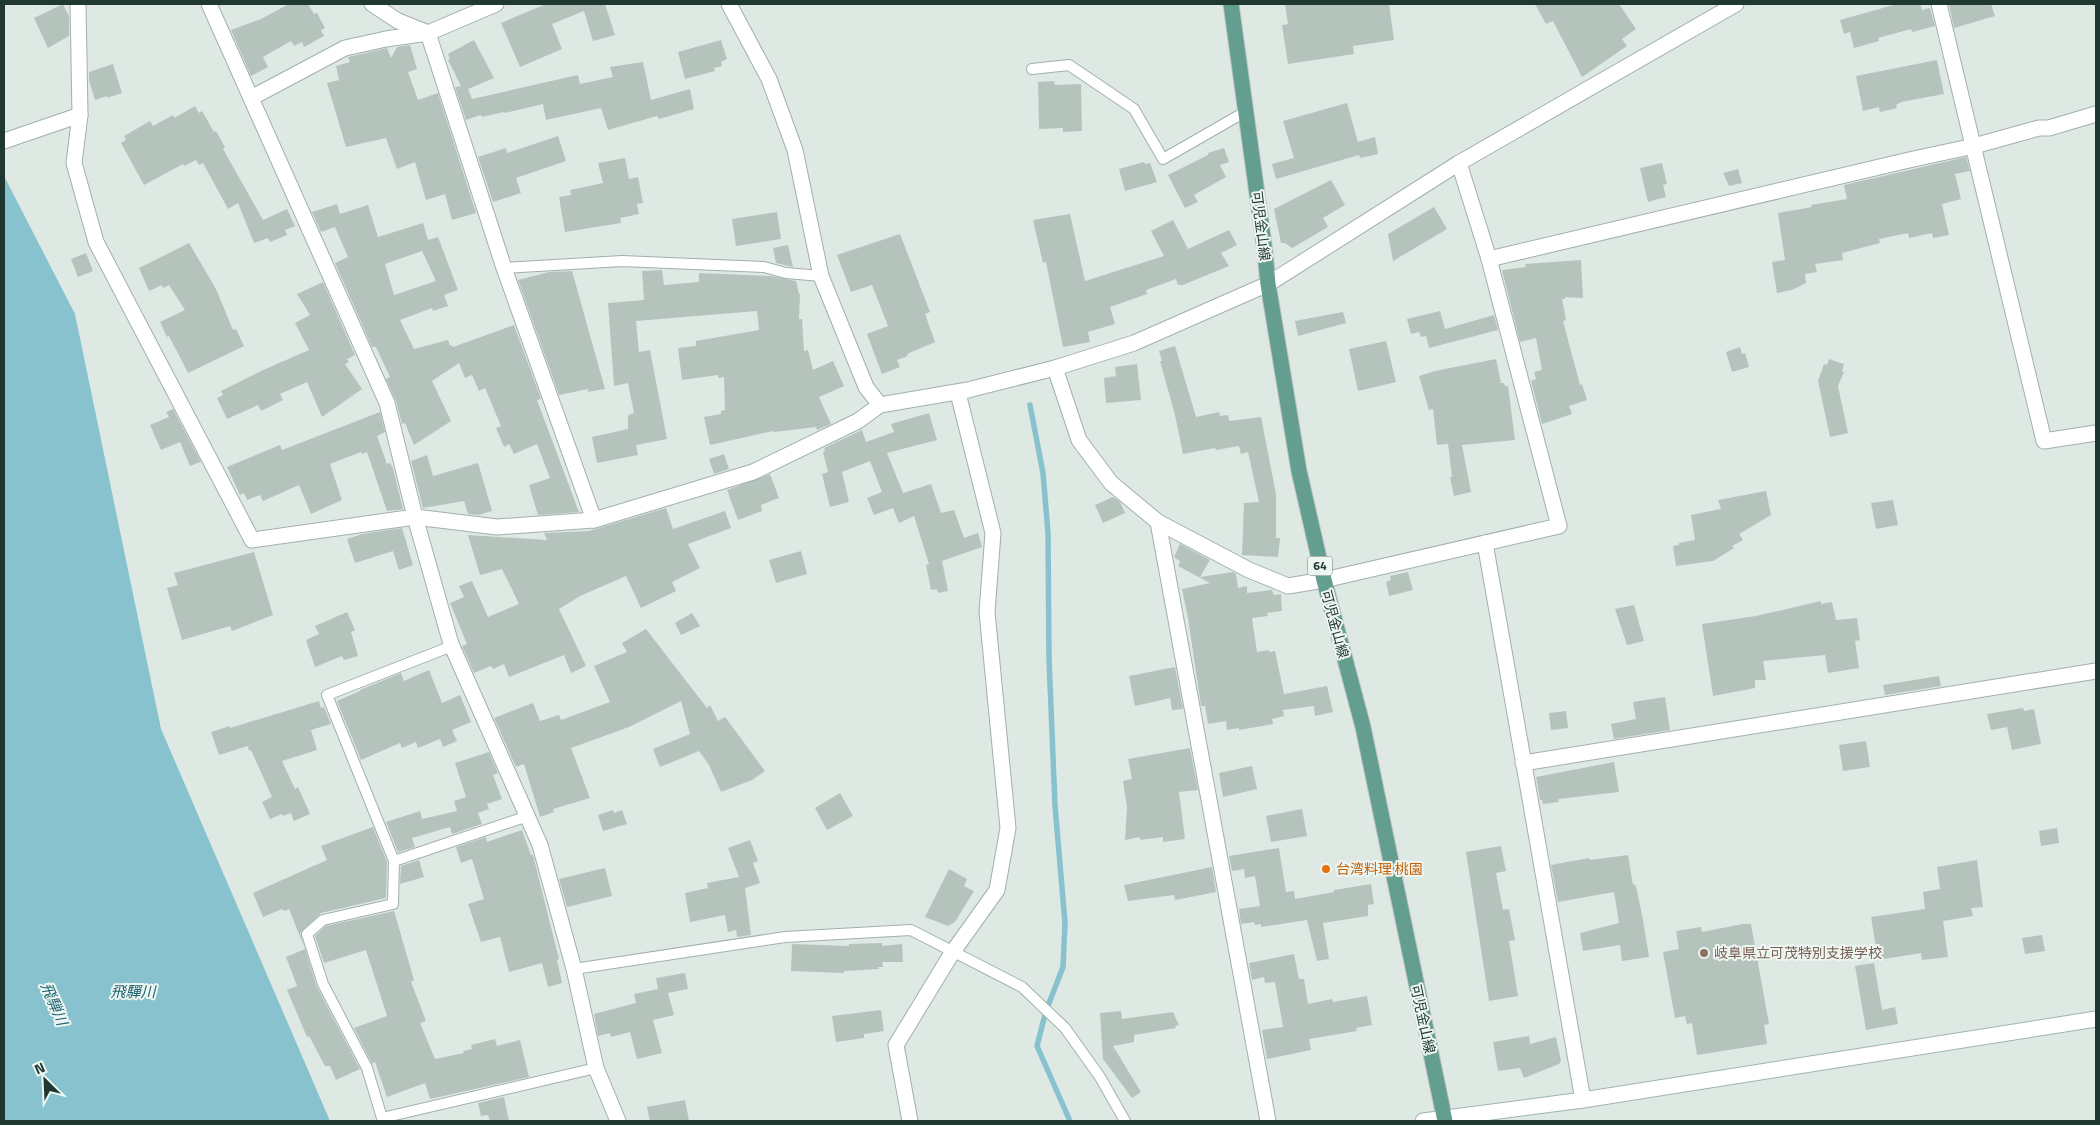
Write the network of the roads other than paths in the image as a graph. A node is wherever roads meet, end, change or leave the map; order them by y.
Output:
1 (78, 4) edge
2 (209, 4) edge
3 (372, 4) edge
4 (496, 4) edge
5 (729, 4) edge
6 (1231, 4) edge
7 (1736, 4) edge
8 (1939, 4) edge
9 (428, 33) junction
10 (1032, 69) dead end
11 (251, 98) junction
12 (1245, 112) junction
13 (2096, 114) edge
14 (80, 115) junction
15 (5, 140) edge
16 (1974, 146) junction
17 (1459, 163) junction
18 (1489, 259) junction
19 (504, 268) junction
20 (821, 276) junction
21 (1268, 284) junction
22 (1054, 368) junction
23 (958, 393) junction
24 (880, 405) junction
25 (2096, 432) edge
26 (415, 517) junction
27 (594, 520) junction
28 (1158, 522) junction
29 (1485, 543) junction
30 (1324, 580) junction
31 (452, 646) junction
32 (2096, 671) edge
33 (1523, 763) junction
34 (528, 816) junction
35 (394, 860) junction
36 (952, 953) junction
37 (574, 969) junction
38 (2096, 1019) edge
39 (596, 1068) junction
40 (1583, 1100) junction
41 (1444, 1120) edge
42 (618, 1121) edge
43 (910, 1121) edge
44 (1125, 1121) edge
45 (1268, 1121) edge
46 (1423, 1121) edge

1 - 14 street
2 - 11 street
3 - 9 street
4 - 9 street
5 - 20 street
6 - 12 main road, 可児金山線 / 64
7 - 17 street
8 - 16 street
9 - 11 street
9 - 19 street
10 - 12 lane
11 - 26 street
12 - 21 main road, 可児金山線 / 64
13 - 16 street
14 - 15 street
14 - 26 street
16 - 18 street
16 - 25 street
17 - 18 street
17 - 21 street
18 - 29 street
19 - 20 lane
19 - 27 street
20 - 24 street
21 - 22 street
21 - 30 main road, 可児金山線 / 64
22 - 23 street
22 - 28 street
23 - 24 street
23 - 36 street
24 - 27 street
26 - 27 street
26 - 31 street
28 - 30 street
28 - 45 street
29 - 30 street
29 - 33 street
30 - 41 main road, 可児金山線 / 64
31 - 34 street
31 - 35 lane
32 - 33 street
33 - 40 street
34 - 35 lane
34 - 37 street
35 - 39 lane
36 - 37 lane
36 - 43 street
36 - 44 lane
37 - 39 street
38 - 40 street
39 - 42 street
40 - 41 street
41 - 46 street

